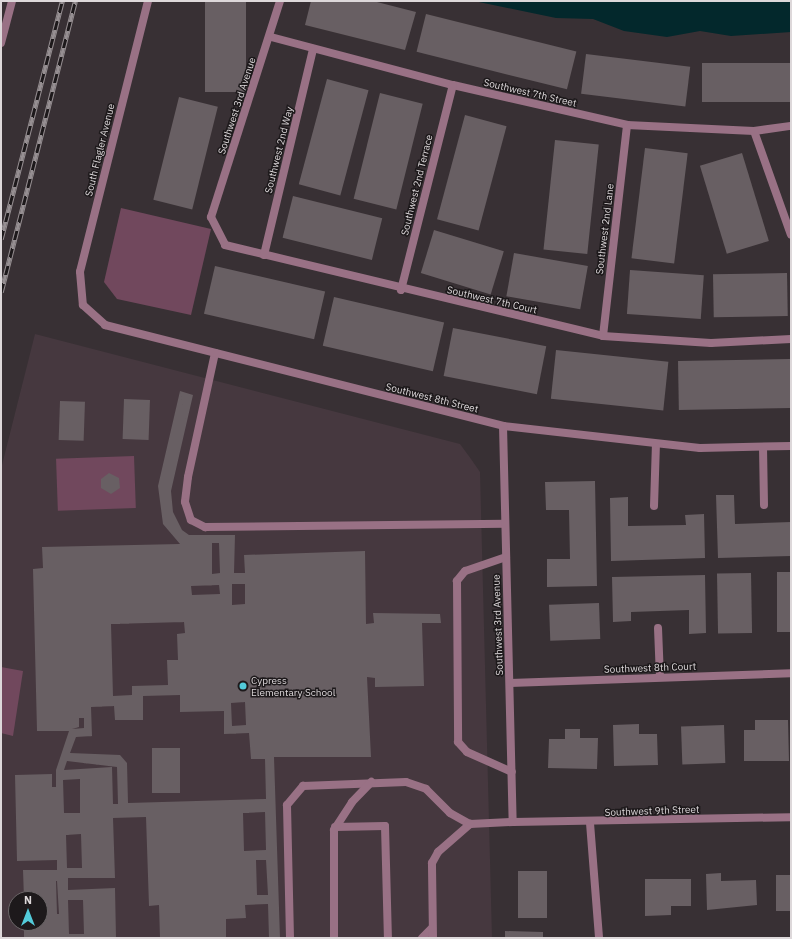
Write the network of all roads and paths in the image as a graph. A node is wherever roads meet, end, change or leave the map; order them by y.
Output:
1 (12, 1) edge
2 (148, 1) edge
3 (280, 1) edge
4 (271, 37) junction
5 (1, 43) edge
6 (313, 49) junction
7 (453, 86) junction
8 (627, 125) junction
9 (791, 126) edge
10 (754, 131) junction
11 (211, 216) joint
12 (791, 236) edge
13 (264, 255) junction
14 (401, 290) junction
15 (83, 305) joint
16 (603, 336) junction
17 (791, 339) edge
18 (215, 353) junction
19 (503, 426) junction
20 (656, 444) junction
21 (763, 446) junction
22 (791, 446) edge
23 (764, 505) dead end
24 (654, 506) dead end
25 (505, 524) junction
26 (506, 557) junction
27 (658, 628) dead end
28 (791, 673) edge
29 (660, 677) junction
30 (510, 683) junction
31 (512, 772) junction
32 (371, 782) junction
33 (791, 817) edge
34 (513, 822) junction
35 (590, 823) junction
36 (470, 824) junction
37 (335, 827) junction
38 (432, 928) junction
39 (290, 938) edge
40 (334, 938) edge
41 (388, 938) edge
42 (422, 938) edge
43 (433, 938) edge
44 (599, 938) edge

1 - 5 street
2 - 15 street, South Flagler Avenue
3 - 4 street, Southwest 3rd Avenue
4 - 6 street, Southwest 7th Street
4 - 11 street, Southwest 3rd Avenue
6 - 7 street, Southwest 7th Street
6 - 13 street, Southwest 2nd Way
7 - 8 street, Southwest 7th Street
7 - 14 street, Southwest 2nd Terrace
8 - 10 street, Southwest 7th Street
8 - 16 street, Southwest 2nd Lane
9 - 10 street, Southwest 7th Street
10 - 12 street
11 - 13 street, Southwest 7th Court
13 - 14 street, Southwest 7th Court
14 - 16 street, Southwest 7th Court
15 - 18 street, Southwest 8th Street
16 - 17 street, Southwest 7th Court
18 - 19 street, Southwest 8th Street
18 - 25 street
19 - 20 street, Southwest 8th Street
19 - 25 street, Southwest 3rd Avenue
20 - 21 street, Southwest 8th Street
20 - 24 street
21 - 22 street, Southwest 8th Street
21 - 23 street
25 - 26 street, Southwest 3rd Avenue
26 - 30 street, Southwest 3rd Avenue
26 - 31 street
27 - 29 street
28 - 29 street, Southwest 8th Court
29 - 30 street, Southwest 8th Court
30 - 31 street, Southwest 3rd Avenue
31 - 34 street, Southwest 3rd Avenue
32 - 36 street
32 - 37 street
32 - 39 street
33 - 35 street, Southwest 9th Street
34 - 35 street, Southwest 9th Street
34 - 36 street, Southwest 9th Street
35 - 44 street
36 - 38 street
37 - 40 street
37 - 41 street
38 - 42 street
38 - 43 street

